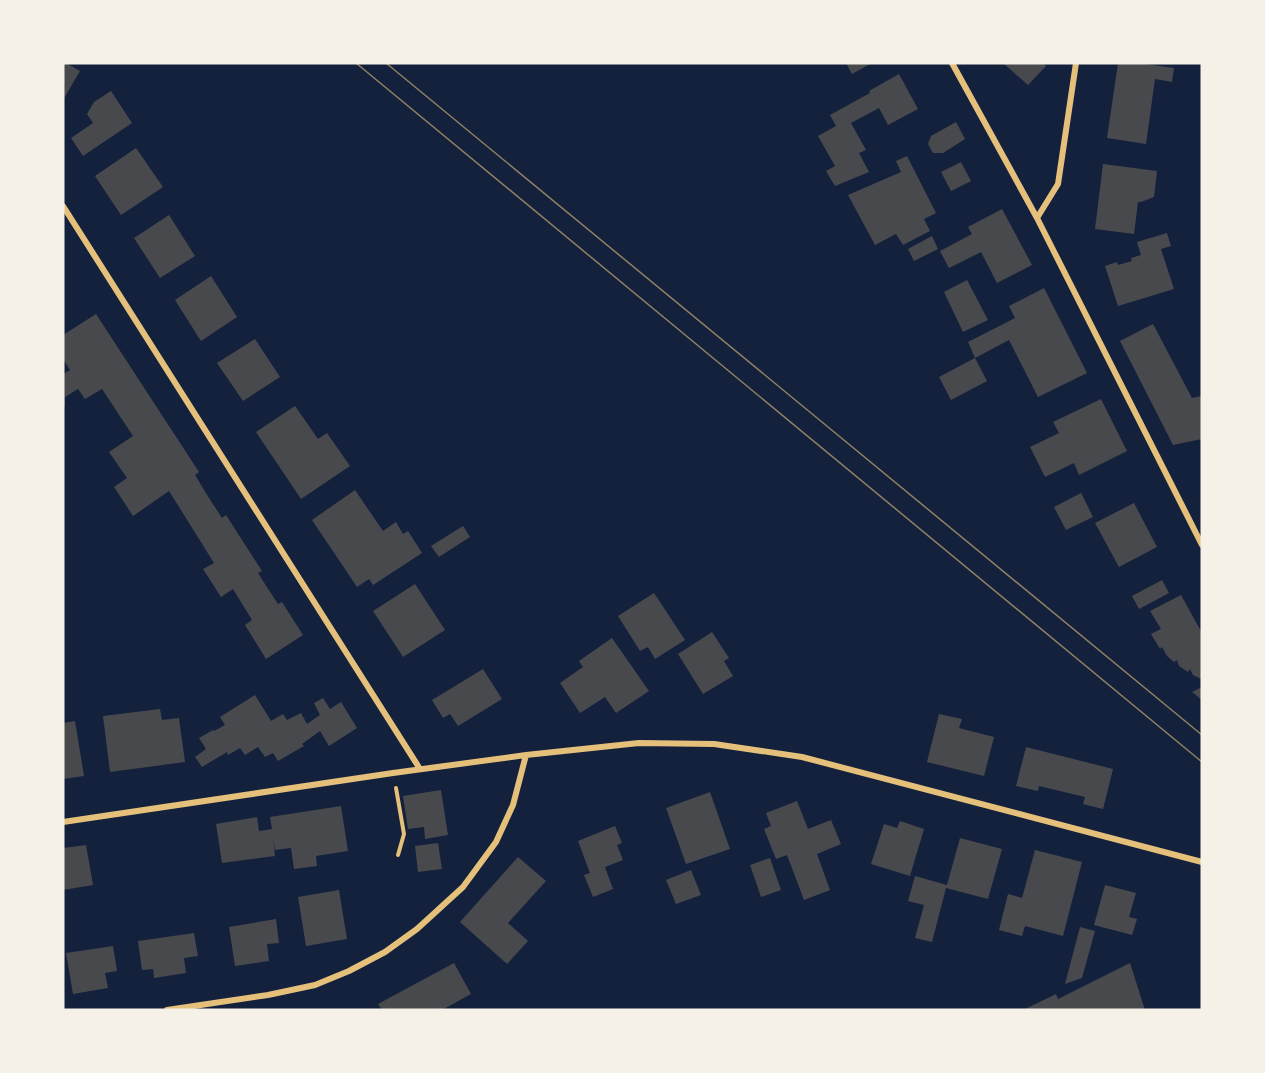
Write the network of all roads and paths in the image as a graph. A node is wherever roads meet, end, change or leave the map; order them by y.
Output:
1 (952, 63) edge
2 (1076, 63) edge
3 (63, 206) edge
4 (1037, 218) junction
5 (1202, 545) edge
6 (526, 755) junction
7 (420, 769) junction
8 (393, 773) junction
9 (63, 822) edge
10 (398, 855) dead end
11 (1202, 862) edge
12 (167, 1010) edge

1 - 4 street
2 - 4 street
3 - 7 street
4 - 5 street
6 - 7 street
6 - 11 street
6 - 12 street
7 - 8 street
8 - 9 street
8 - 10 path

